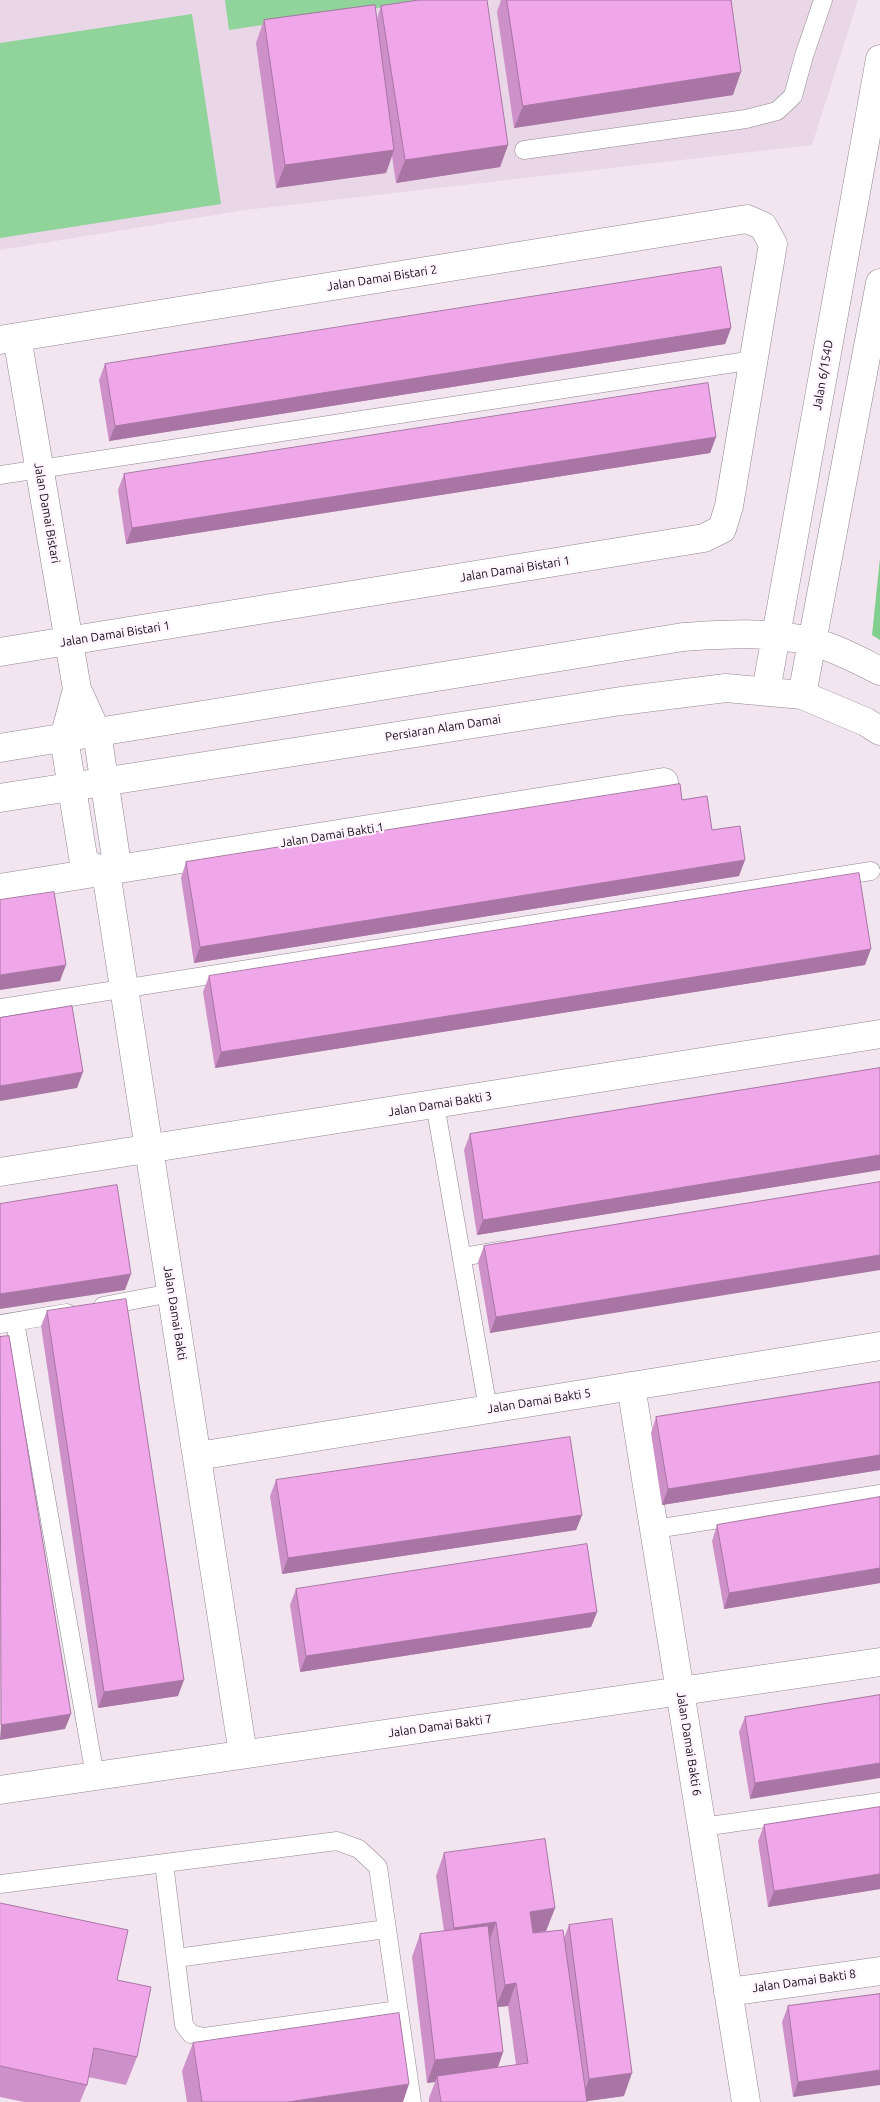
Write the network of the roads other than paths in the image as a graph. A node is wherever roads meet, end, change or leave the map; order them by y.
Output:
1 (823, 0) edge
2 (880, 59) edge
3 (524, 150) dead end
4 (763, 226) joint
5 (880, 283) edge
6 (8, 338) edge
7 (754, 360) junction
8 (39, 468) junction
9 (0, 475) edge
10 (778, 626) junction
11 (68, 641) junction
12 (824, 646) junction
13 (0, 652) edge
14 (880, 670) edge
15 (77, 689) junction
16 (766, 691) junction
17 (802, 695) junction
18 (880, 731) edge
19 (97, 733) junction
20 (64, 738) junction
21 (0, 748) edge
22 (104, 781) junction
23 (664, 782) dead end
24 (72, 786) junction
25 (0, 798) edge
26 (871, 871) dead end
27 (106, 872) junction
28 (0, 888) edge
29 (124, 987) junction
30 (0, 1008) edge
31 (880, 1034) edge
32 (435, 1104) junction
33 (149, 1149) junction
34 (0, 1172) edge
35 (520, 1247) edge
36 (462, 1257) junction
37 (171, 1293) junction
38 (7, 1323) edge
39 (880, 1346) edge
40 (631, 1386) junction
41 (488, 1409) junction
42 (198, 1456) junction
43 (880, 1494) edge
44 (655, 1529) junction
45 (880, 1662) edge
46 (681, 1691) junction
47 (243, 1754) junction
48 (95, 1776) junction
49 (0, 1790) edge
50 (880, 1802) edge
51 (702, 1827) junction
52 (164, 1863) junction
53 (0, 1884) edge
54 (386, 1930) junction
55 (177, 1958) junction
56 (880, 1971) edge
57 (728, 1992) junction
58 (398, 2010) junction
59 (412, 2102) edge
60 (746, 2102) edge

1 - 3 lane
2 - 10 street, Jalan 6/154D
4 - 6 street, Jalan Damai Bistari 2
4 - 7 street, Jalan Damai Bistari 1
5 - 12 street
6 - 8 street, Jalan Damai Bistari
7 - 8 lane
7 - 11 street, Jalan Damai Bistari 1
8 - 9 lane
8 - 11 street, Jalan Damai Bistari
10 - 12 street
10 - 16 street, Jalan 6/154D
10 - 19 street
11 - 13 street, Jalan Damai Bistari 1
11 - 15 street, Jalan Damai Bistari
12 - 14 street
12 - 17 street
15 - 19 street, Jalan Damai Bistari
15 - 20 street, Jalan Damai Bistari
16 - 17 street, Persiaran Alam Damai
16 - 22 street, Persiaran Alam Damai
17 - 18 street, Persiaran Alam Damai
19 - 20 street
19 - 22 street, Jalan Damai Bistari
20 - 21 street
20 - 24 street
22 - 24 street, Persiaran Alam Damai
22 - 27 street
23 - 27 street, Jalan Damai Bakti 1
24 - 25 street, Persiaran Alam Damai
24 - 27 street
26 - 29 lane
27 - 28 street, Jalan Damai Bakti 1
27 - 29 street, Jalan Damai Bakti
29 - 30 lane
29 - 33 street, Jalan Damai Bakti
31 - 32 street, Jalan Damai Bakti 3
32 - 33 street, Jalan Damai Bakti 3
32 - 36 lane
33 - 34 street, Jalan Damai Bakti 3
33 - 37 street, Jalan Damai Bakti
35 - 36 lane
36 - 41 lane
37 - 38 lane
37 - 42 street, Jalan Damai Bakti
38 - 48 lane
39 - 40 street, Jalan Damai Bakti 5
40 - 41 street, Jalan Damai Bakti 5
40 - 44 street, Jalan Damai Bakti 6
41 - 42 street, Jalan Damai Bakti 5
42 - 47 street, Jalan Damai Bakti
43 - 44 lane
44 - 46 street, Jalan Damai Bakti 6
45 - 46 street, Jalan Damai Bakti 7
46 - 47 street, Jalan Damai Bakti 7
46 - 51 street, Jalan Damai Bakti 6
47 - 48 street, Jalan Damai Bakti 7
48 - 49 street, Jalan Damai Bakti 7
50 - 51 lane
51 - 57 street, Jalan Damai Bakti 6
52 - 53 lane
52 - 54 lane
52 - 55 lane
54 - 55 lane
54 - 58 lane
55 - 58 lane
56 - 57 street, Jalan Damai Bakti 8
57 - 60 street, Jalan Damai Bakti 6
58 - 59 lane

